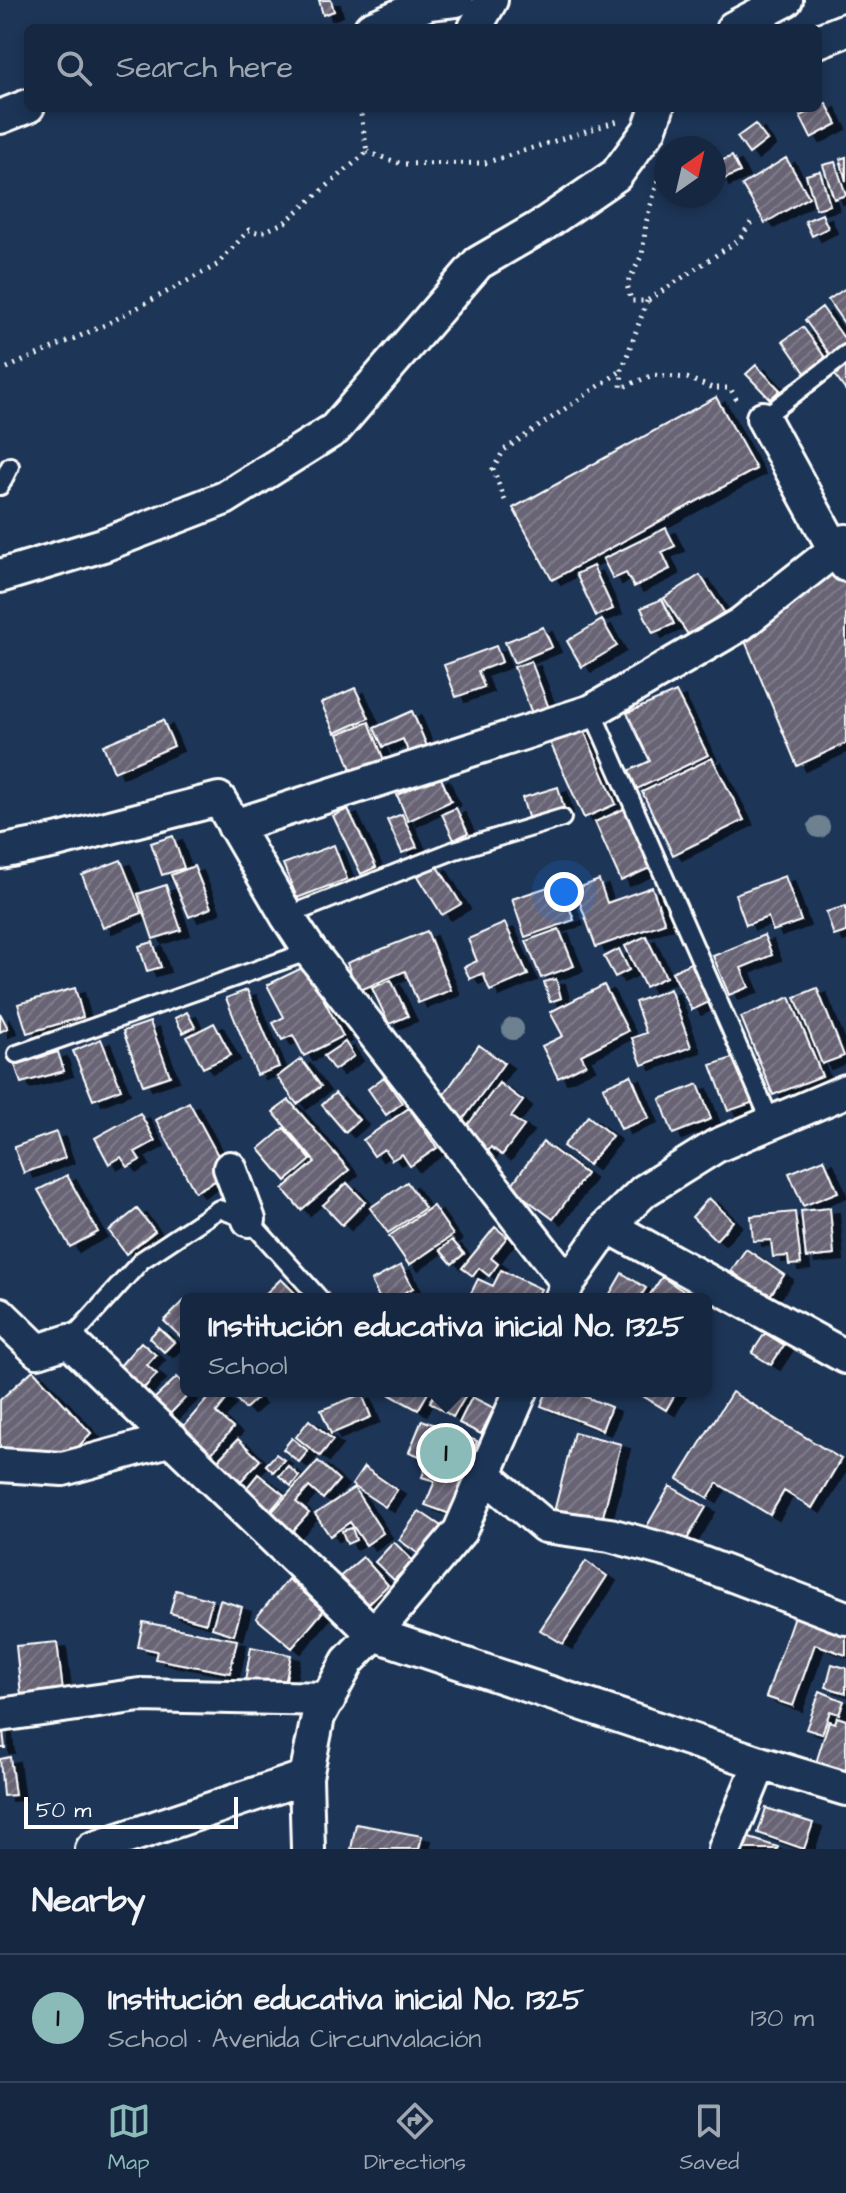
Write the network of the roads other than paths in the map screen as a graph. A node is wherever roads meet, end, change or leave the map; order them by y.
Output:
1 (456, 0) edge
2 (491, 0) edge
3 (786, 0) edge
4 (380, 24) edge
5 (477, 24) edge
6 (741, 24) edge
7 (846, 30) edge
8 (822, 39) edge
9 (24, 108) edge
10 (0, 117) edge
11 (654, 117) edge
12 (846, 354) edge
13 (763, 418) joint
14 (10, 466) dead end
15 (0, 486) edge
16 (842, 552) edge
17 (0, 576) edge
18 (592, 711) junction
19 (562, 818) dead end
20 (234, 826) junction
21 (0, 852) edge
22 (287, 916) junction
23 (310, 951) junction
24 (17, 1054) dead end
25 (846, 1091) edge
26 (771, 1122) junction
27 (230, 1168) dead end
28 (249, 1220) junction
29 (608, 1226) junction
30 (564, 1291) edge
31 (315, 1293) edge
32 (0, 1314) edge
33 (69, 1341) junction
34 (846, 1357) edge
35 (518, 1397) edge
36 (172, 1439) junction
37 (0, 1465) edge
38 (485, 1475) junction
39 (846, 1618) edge
40 (374, 1634) junction
41 (329, 1699) junction
42 (0, 1715) edge
43 (760, 1763) junction
44 (306, 1777) junction
45 (846, 1789) edge
46 (92, 1849) edge
47 (308, 1849) edge
48 (725, 1849) edge

1 - 4 street
2 - 5 street
3 - 6 street
7 - 8 street
9 - 10 street
11 - 17 street
12 - 13 lane
13 - 16 street
14 - 15 lane
16 - 18 street
18 - 20 street
18 - 26 lane
19 - 22 lane
20 - 21 street
20 - 22 street
22 - 23 street
23 - 24 lane
23 - 30 street
25 - 26 street
26 - 29 street
27 - 28 street
28 - 31 lane
28 - 33 lane
29 - 30 street
29 - 34 street
32 - 33 street
33 - 36 street
35 - 38 street
36 - 37 street
36 - 40 street
38 - 39 street
38 - 40 street
40 - 41 street
40 - 43 street
41 - 42 street
41 - 44 street
43 - 45 street
43 - 48 street
44 - 46 street
44 - 47 street

